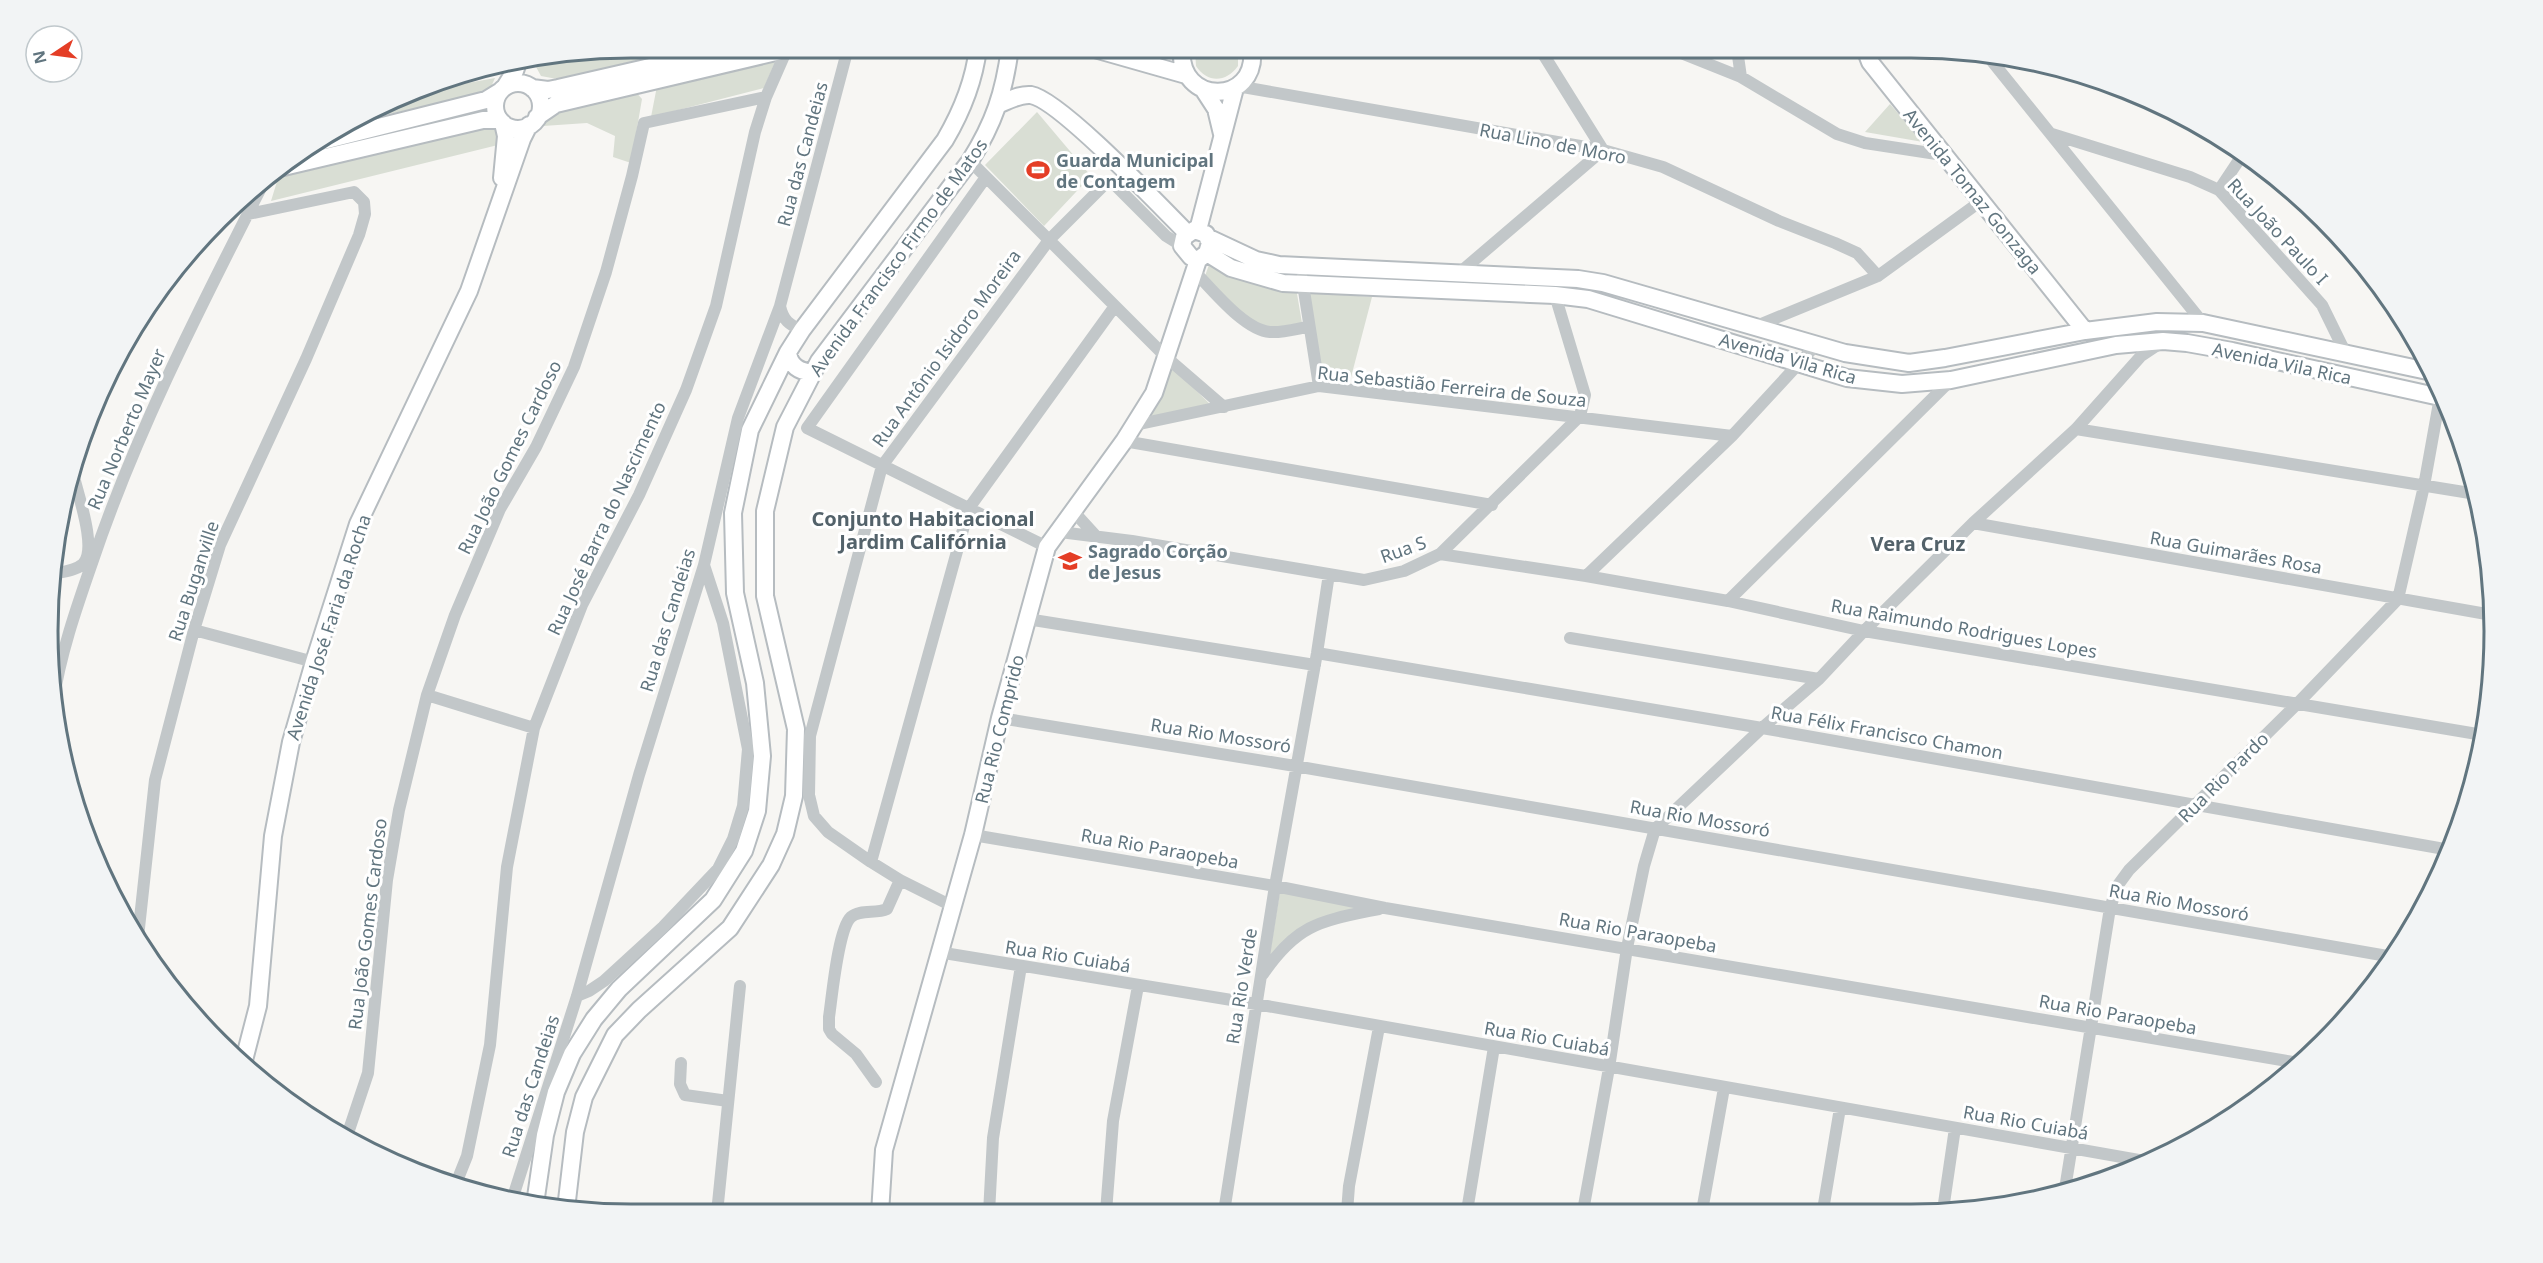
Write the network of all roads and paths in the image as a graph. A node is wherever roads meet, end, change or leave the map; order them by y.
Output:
1 (689, 58) edge
2 (752, 58) edge
3 (786, 58) edge
4 (845, 58) edge
5 (976, 58) edge
6 (1008, 58) edge
7 (1126, 58) edge
8 (1183, 58) edge
9 (1252, 58) edge
10 (1546, 58) edge
11 (1694, 58) edge
12 (1738, 58) edge
13 (1868, 58) edge
14 (1995, 65) edge
15 (528, 68) edge
16 (515, 71) edge
17 (1186, 75) junction
18 (1741, 77) junction
19 (530, 86) junction
20 (1236, 87) junction
21 (502, 89) junction
22 (1203, 89) junction
23 (766, 97) junction
24 (1000, 104) junction
25 (501, 121) junction
26 (533, 121) junction
27 (2052, 134) junction
28 (344, 136) edge
29 (1223, 138) junction
30 (1603, 150) junction
31 (1943, 155) junction
32 (970, 161) junction
33 (2238, 161) edge
34 (303, 162) edge
35 (986, 177) junction
36 (2219, 190) junction
37 (255, 200) edge
38 (1981, 201) junction
39 (247, 207) edge
40 (248, 214) junction
41 (496, 214) junction
42 (1049, 240) junction
43 (1195, 251) junction
44 (1458, 274) junction
45 (1302, 276) junction
46 (1878, 276) junction
47 (1555, 295) junction
48 (780, 306) junction
49 (1114, 306) junction
50 (2204, 323) junction
51 (796, 327) junction
52 (1307, 327) junction
53 (1754, 327) junction
54 (2085, 331) junction
55 (2163, 341) junction
56 (768, 343) junction
57 (1816, 345) junction
58 (2116, 345) junction
59 (788, 352) junction
60 (2346, 354) junction
61 (1166, 357) junction
62 (1799, 363) junction
63 (2133, 365) junction
64 (2421, 370) edge
65 (813, 372) junction
66 (1951, 380) junction
67 (1318, 386) junction
68 (2433, 394) edge
69 (1224, 407) junction
70 (2439, 407) edge
71 (1580, 416) junction
72 (1135, 425) junction
73 (2076, 429) junction
74 (1732, 436) junction
75 (1124, 441) junction
76 (882, 466) junction
77 (2424, 486) junction
78 (77, 489) edge
79 (2467, 493) edge
80 (1492, 505) junction
81 (969, 508) junction
82 (1074, 512) junction
83 (107, 518) junction
84 (1973, 523) junction
85 (86, 526) junction
86 (1060, 532) junction
87 (1096, 535) junction
88 (1047, 548) junction
89 (1440, 555) junction
90 (704, 565) junction
91 (75, 569) junction
92 (62, 572) edge
93 (1329, 574) junction
94 (1586, 576) junction
95 (84, 584) junction
96 (2398, 599) junction
97 (1728, 601) junction
98 (2484, 614) edge
99 (1027, 619) junction
100 (194, 630) junction
101 (1864, 631) junction
102 (1570, 638) dead end
103 (1316, 659) junction
104 (60, 661) edge
105 (314, 662) junction
106 (1819, 679) junction
107 (427, 695) junction
108 (2298, 703) junction
109 (1000, 718) junction
110 (534, 728) junction
111 (1762, 728) junction
112 (2475, 734) edge
113 (1295, 766) junction
114 (2196, 804) junction
115 (1655, 829) junction
116 (973, 835) junction
117 (2442, 849) edge
118 (872, 862) junction
119 (900, 880) junction
120 (1275, 886) junction
121 (952, 906) junction
122 (1386, 908) junction
123 (2110, 908) junction
124 (139, 925) edge
125 (1627, 948) junction
126 (938, 952) junction
127 (2384, 955) edge
128 (1021, 966) junction
129 (1261, 978) junction
130 (740, 986) dead end
131 (1138, 986) junction
132 (577, 996) junction
133 (1256, 1004) junction
134 (1379, 1026) junction
135 (2092, 1028) junction
136 (1494, 1047) junction
137 (245, 1054) edge
138 (2289, 1062) edge
139 (681, 1063) dead end
140 (1609, 1068) junction
141 (876, 1082) dead end
142 (1724, 1088) junction
143 (728, 1101) junction
144 (1840, 1108) junction
145 (1955, 1128) junction
146 (349, 1130) edge
147 (2072, 1148) junction
148 (2135, 1159) edge
149 (461, 1178) edge
150 (2066, 1183) edge
151 (515, 1192) edge
152 (536, 1196) edge
153 (567, 1201) edge
154 (1944, 1203) edge
155 (718, 1204) edge
156 (881, 1204) edge
157 (989, 1204) edge
158 (1107, 1204) edge
159 (1225, 1204) edge
160 (1348, 1204) edge
161 (1468, 1204) edge
162 (1584, 1204) edge
163 (1703, 1204) edge
164 (1824, 1204) edge

1 - 19 street
2 - 26 street
3 - 23 street, Rua José Barra do Nascimento
4 - 48 street, Rua das Candeias
5 - 51 street, Avenida Francisco Firmo de Matos
6 - 24 street, Avenida Francisco Firmo de Matos
7 - 17 street
8 - 17 street
9 - 20 street, Rua Rio Comprido
10 - 30 street
11 - 18 street
12 - 18 street
13 - 31 street, Avenida Tomaz Gonzaga
14 - 27 street
15 - 19 street
16 - 21 street
17 - 22 street
18 - 31 street
19 - 21 street
19 - 26 street
20 - 22 street
20 - 29 street, Rua Rio Comprido
20 - 30 street, Rua Lino de Moro
21 - 25 street
21 - 28 street
22 - 29 street, Rua Rio Comprido
23 - 107 street, Rua João Gomes Cardoso
23 - 110 street, Rua José Barra do Nascimento
24 - 32 street, Avenida Francisco Firmo de Matos
24 - 43 street, Avenida Vila Rica
25 - 26 street
25 - 34 street
25 - 41 street, Avenida José Faria da Rocha
26 - 41 street, Avenida José Faria da Rocha
27 - 36 street, Rua João Paulo I
27 - 50 street
29 - 43 street, Rua Rio Comprido
30 - 44 street
30 - 46 street, Rua Lino de Moro
31 - 38 street, Avenida Tomaz Gonzaga
32 - 35 street
32 - 65 street, Avenida Francisco Firmo de Matos
33 - 36 street
35 - 42 street
35 - 76 street
36 - 60 street, Rua João Paulo I
37 - 40 street, Rua Norberto Mayer
38 - 46 street
38 - 54 street, Avenida Tomaz Gonzaga
39 - 40 street
40 - 83 street, Rua Norberto Mayer
40 - 100 street, Rua Buganville
41 - 105 street, Avenida José Faria da Rocha
42 - 43 street, Rua Antônio Isidoro Moreira
42 - 49 street
42 - 76 street, Rua Antônio Isidoro Moreira
43 - 45 street, Avenida Vila Rica
43 - 52 street
43 - 61 street, Rua Rio Comprido
44 - 45 street, Avenida Vila Rica
44 - 53 street, Avenida Vila Rica
45 - 47 street, Avenida Vila Rica
45 - 52 street
46 - 53 street
47 - 62 street, Avenida Vila Rica
47 - 71 street
48 - 51 street
48 - 56 street, Rua das Candeias
49 - 61 street
49 - 81 street
50 - 54 street, Avenida Vila Rica
50 - 60 street, Avenida Vila Rica
51 - 56 street
51 - 59 street, Avenida Francisco Firmo de Matos
52 - 67 street
53 - 57 street, Avenida Vila Rica
54 - 57 street, Avenida Vila Rica
55 - 58 street, Avenida Vila Rica
55 - 63 street
55 - 68 street, Avenida Vila Rica
56 - 90 street, Rua das Candeias
57 - 62 street
58 - 63 street
58 - 66 street, Avenida Vila Rica
59 - 65 street
59 - 152 street, Avenida Francisco Firmo de Matos
60 - 64 street, Avenida Vila Rica
61 - 69 street
61 - 72 street, Rua Rio Comprido
62 - 66 street, Avenida Vila Rica
62 - 74 street
63 - 73 street
65 - 153 street, Avenida Francisco Firmo de Matos
66 - 97 street
67 - 69 street, Rua Sebastião Ferreira de Souza
67 - 71 street, Rua Sebastião Ferreira de Souza
69 - 72 street, Rua Sebastião Ferreira de Souza
70 - 77 street
71 - 74 street, Rua Sebastião Ferreira de Souza
71 - 80 street, Rua S
72 - 75 street, Rua Rio Comprido
73 - 77 street
73 - 84 street
74 - 94 street
75 - 80 street
75 - 82 street, Rua Rio Comprido
76 - 81 street
76 - 118 street, Rua Antônio Isidoro Moreira
77 - 79 street
77 - 96 street
78 - 85 street
80 - 89 street, Rua S
81 - 88 street
81 - 118 street
82 - 86 street, Rua Rio Comprido
82 - 87 street
83 - 85 street
83 - 95 street, Rua Norberto Mayer
84 - 96 street, Rua Guimarães Rosa
84 - 101 street
85 - 91 street
86 - 87 street, Rua S
86 - 88 street, Rua Rio Comprido
87 - 93 street, Rua S
88 - 99 street, Rua Rio Comprido
89 - 93 street, Rua S
89 - 94 street, Rua Raimundo Rodrigues Lopes
90 - 132 street, Rua das Candeias
90 - 132 street
91 - 92 street
91 - 95 street
93 - 103 street, Rua Rio Verde
94 - 97 street, Rua Raimundo Rodrigues Lopes
95 - 104 street, Rua Norberto Mayer
96 - 98 street, Rua Guimarães Rosa
96 - 108 street, Rua Rio Pardo
97 - 101 street, Rua Raimundo Rodrigues Lopes
99 - 103 street, Rua Félix Francisco Chamon
99 - 109 street, Rua Rio Comprido
100 - 105 street
100 - 124 street, Rua Buganville
101 - 106 street
101 - 108 street, Rua Raimundo Rodrigues Lopes
102 - 106 street
103 - 111 street, Rua Félix Francisco Chamon
103 - 113 street, Rua Rio Verde
105 - 137 street, Avenida José Faria da Rocha
106 - 111 street
107 - 110 street
107 - 146 street, Rua João Gomes Cardoso
108 - 112 street, Rua Raimundo Rodrigues Lopes
108 - 114 street, Rua Rio Pardo
109 - 113 street, Rua Rio Mossoró
109 - 116 street, Rua Rio Comprido
110 - 149 street, Rua José Barra do Nascimento
111 - 114 street, Rua Félix Francisco Chamon
111 - 115 street
113 - 115 street, Rua Rio Mossoró
113 - 120 street, Rua Rio Verde
114 - 117 street, Rua Félix Francisco Chamon
114 - 123 street, Rua Rio Pardo
115 - 123 street, Rua Rio Mossoró
115 - 125 street
116 - 120 street, Rua Rio Paraopeba
116 - 121 street, Rua Rio Comprido
118 - 119 street, Rua Antônio Isidoro Moreira
119 - 121 street, Rua Antônio Isidoro Moreira
119 - 141 street
120 - 122 street, Rua Rio Paraopeba
120 - 129 street, Rua Rio Verde
121 - 126 street, Rua Rio Comprido
122 - 125 street, Rua Rio Paraopeba
122 - 129 street
123 - 127 street, Rua Rio Mossoró
123 - 135 street, Rua Rio Pardo
125 - 135 street, Rua Rio Paraopeba
125 - 140 street
126 - 128 street, Rua Rio Cuiabá
126 - 156 street, Rua Rio Comprido
128 - 131 street, Rua Rio Cuiabá
128 - 157 street
129 - 133 street, Rua Rio Verde
130 - 143 street
131 - 133 street, Rua Rio Cuiabá
131 - 158 street
132 - 151 street, Rua das Candeias
133 - 134 street, Rua Rio Cuiabá
133 - 159 street, Rua Rio Verde
134 - 136 street, Rua Rio Cuiabá
134 - 160 street
135 - 138 street, Rua Rio Paraopeba
135 - 147 street, Rua Rio Pardo
136 - 140 street, Rua Rio Cuiabá
136 - 161 street
139 - 143 street
140 - 142 street, Rua Rio Cuiabá
140 - 162 street
142 - 144 street, Rua Rio Cuiabá
142 - 163 street
143 - 155 street
144 - 145 street, Rua Rio Cuiabá
144 - 164 street
145 - 147 street, Rua Rio Cuiabá
145 - 154 street
147 - 148 street, Rua Rio Cuiabá
147 - 150 street, Rua Rio Pardo

